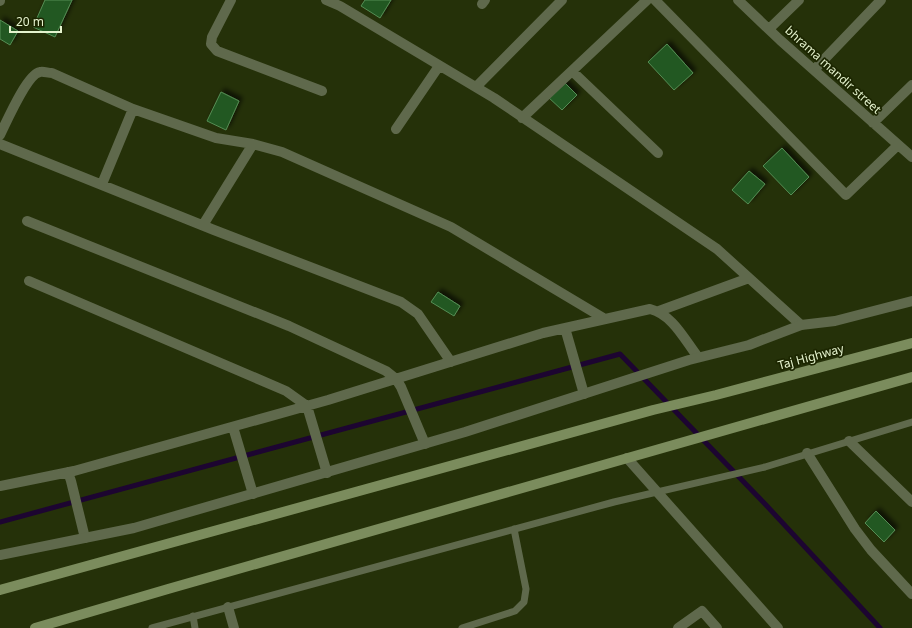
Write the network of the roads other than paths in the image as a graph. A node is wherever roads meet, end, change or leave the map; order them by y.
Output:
1 (231, 0) edge
2 (326, 0) edge
3 (562, 0) edge
4 (647, 0) edge
5 (655, 0) edge
6 (738, 0) edge
7 (800, 0) edge
8 (881, 0) edge
9 (769, 29) junction
10 (439, 66) junction
11 (814, 70) junction
12 (572, 71) junction
13 (912, 85) edge
14 (476, 87) junction
15 (322, 91) dead end
16 (133, 109) junction
17 (522, 118) junction
18 (873, 123) junction
19 (396, 129) dead end
20 (0, 135) edge
21 (0, 144) edge
22 (253, 144) junction
23 (898, 145) junction
24 (658, 153) dead end
25 (912, 157) edge
26 (102, 184) junction
27 (27, 220) dead end
28 (203, 225) junction
29 (749, 278) junction
30 (29, 281) dead end
31 (912, 301) edge
32 (659, 311) junction
33 (605, 319) junction
34 (801, 326) junction
35 (566, 333) junction
36 (912, 343) edge
37 (693, 358) junction
38 (451, 362) junction
39 (912, 377) edge
40 (398, 383) junction
41 (584, 394) junction
42 (309, 411) junction
43 (912, 422) edge
44 (234, 431) junction
45 (849, 441) junction
46 (425, 444) junction
47 (807, 454) junction
48 (627, 458) junction
49 (327, 473) junction
50 (69, 476) junction
51 (0, 486) edge
52 (657, 491) junction
53 (253, 494) junction
54 (912, 502) edge
55 (514, 529) junction
56 (85, 538) junction
57 (0, 555) edge
58 (0, 590) edge
59 (912, 594) edge
60 (228, 607) junction
61 (193, 616) junction
62 (776, 627) edge
63 (35, 628) edge
64 (152, 628) edge
65 (195, 628) edge
66 (234, 628) edge
67 (462, 628) edge
68 (678, 628) edge
69 (717, 628) edge

1 - 15 street
2 - 10 street
3 - 14 street
4 - 12 street
5 - 23 street
6 - 9 street, bhrama mandir street
7 - 9 street
8 - 11 street
9 - 11 street, bhrama mandir street
10 - 14 street
10 - 19 street
11 - 18 street, bhrama mandir street
12 - 17 street
12 - 24 street
13 - 18 street
14 - 17 street
16 - 20 street
16 - 22 street
16 - 26 street
17 - 29 street
18 - 23 street, bhrama mandir street
21 - 26 street
22 - 28 street
22 - 33 street
23 - 25 street, bhrama mandir street
26 - 28 street
27 - 40 street
28 - 38 street
29 - 32 street
29 - 34 street
30 - 42 street
31 - 34 street
32 - 33 street
32 - 37 street
33 - 35 street
34 - 37 street
35 - 38 street
35 - 41 street
36 - 58 main road, Taj Highway
37 - 41 street
38 - 40 street
39 - 48 main road
40 - 42 street
40 - 46 street
41 - 46 street
42 - 44 street
42 - 49 street
43 - 45 lane
44 - 50 street
44 - 53 street
45 - 47 lane
45 - 54 street
46 - 49 street
47 - 52 lane
47 - 59 street
48 - 52 street
48 - 63 main road
49 - 53 street
50 - 51 street
50 - 56 street
52 - 55 lane
52 - 62 street
53 - 56 street
55 - 60 lane
55 - 67 lane
56 - 57 street
60 - 61 lane
60 - 66 street
61 - 64 lane
61 - 65 lane
68 - 69 street

